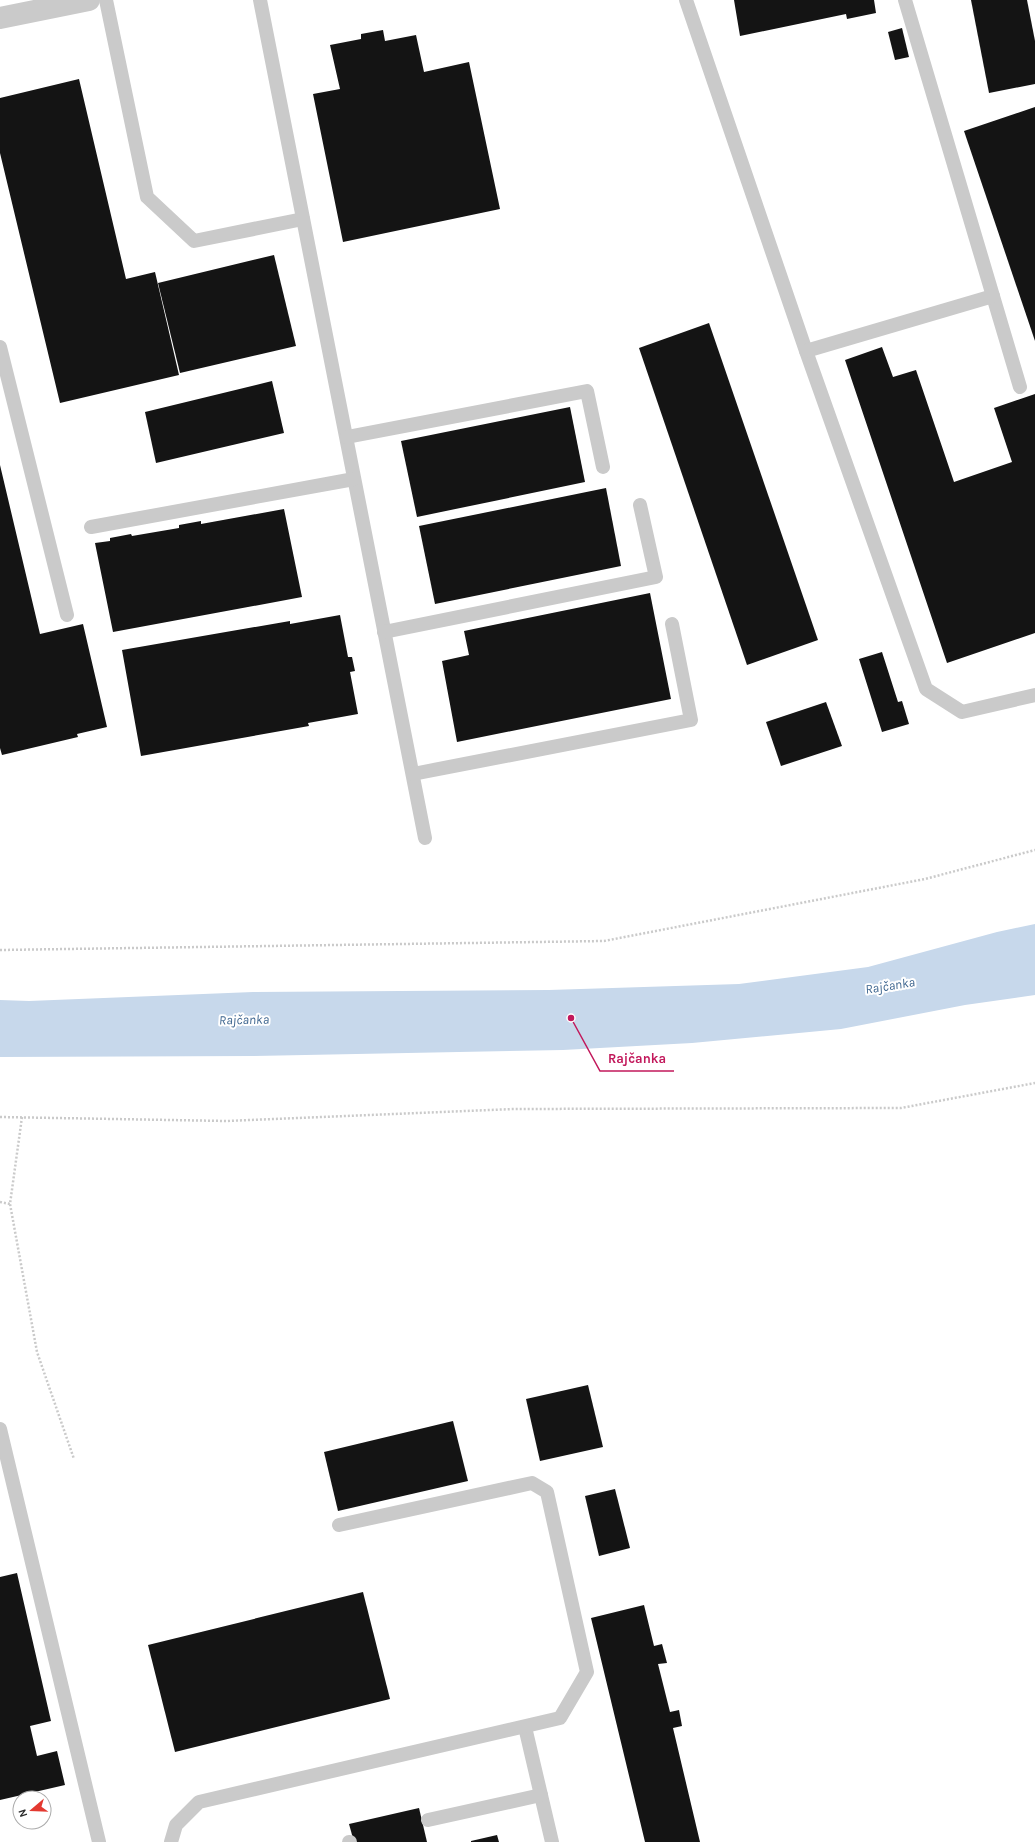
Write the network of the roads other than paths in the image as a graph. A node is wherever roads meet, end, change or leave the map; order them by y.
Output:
1 (89, 0) edge
2 (106, 0) edge
3 (260, 0) edge
4 (686, 0) edge
5 (906, 0) edge
6 (0, 18) edge
7 (303, 219) junction
8 (993, 296) junction
9 (0, 347) edge
10 (806, 351) junction
11 (1020, 387) dead end
12 (347, 437) junction
13 (603, 467) dead end
14 (354, 479) junction
15 (640, 506) dead end
16 (90, 527) dead end
17 (67, 615) dead end
18 (672, 624) dead end
19 (384, 632) junction
20 (1035, 695) edge
21 (413, 774) junction
22 (425, 838) dead end
23 (0, 1429) edge
24 (339, 1525) dead end
25 (525, 1727) junction
26 (541, 1795) junction
27 (428, 1820) dead end
28 (99, 1842) edge
29 (171, 1842) edge
30 (552, 1842) edge

1 - 6 street
2 - 7 lane
3 - 7 lane
4 - 10 lane
5 - 8 lane
7 - 12 lane
8 - 10 lane
8 - 11 lane
9 - 17 lane
10 - 20 lane
12 - 13 lane
12 - 14 lane
14 - 16 lane
14 - 19 lane
15 - 19 lane
18 - 21 lane
19 - 21 lane
21 - 22 lane
23 - 28 lane
24 - 25 lane
25 - 26 lane
25 - 29 lane
26 - 27 lane
26 - 30 lane

